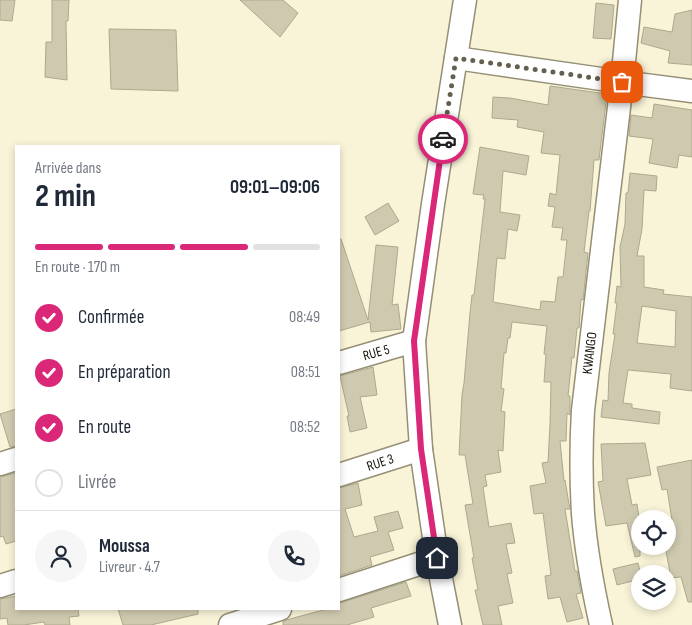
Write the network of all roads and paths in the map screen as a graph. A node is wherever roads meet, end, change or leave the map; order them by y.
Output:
1 (465, 0) edge
2 (630, 0) edge
3 (456, 58) junction
4 (622, 82) junction
5 (692, 91) edge
6 (414, 341) junction
7 (340, 363) edge
8 (421, 449) junction
9 (15, 459) edge
10 (0, 464) edge
11 (340, 475) edge
12 (437, 558) junction
13 (15, 581) edge
14 (0, 586) edge
15 (340, 590) edge
16 (277, 610) edge
17 (230, 625) edge
18 (450, 625) edge
19 (601, 625) edge

1 - 3 street
2 - 4 street, KWANGO
3 - 4 street
3 - 6 street
4 - 5 street
4 - 19 street, KWANGO
6 - 7 street, RUE 5
6 - 8 street
8 - 11 street, RUE 3
8 - 12 street
9 - 10 street
12 - 15 street
12 - 18 street
13 - 14 street
16 - 17 street

